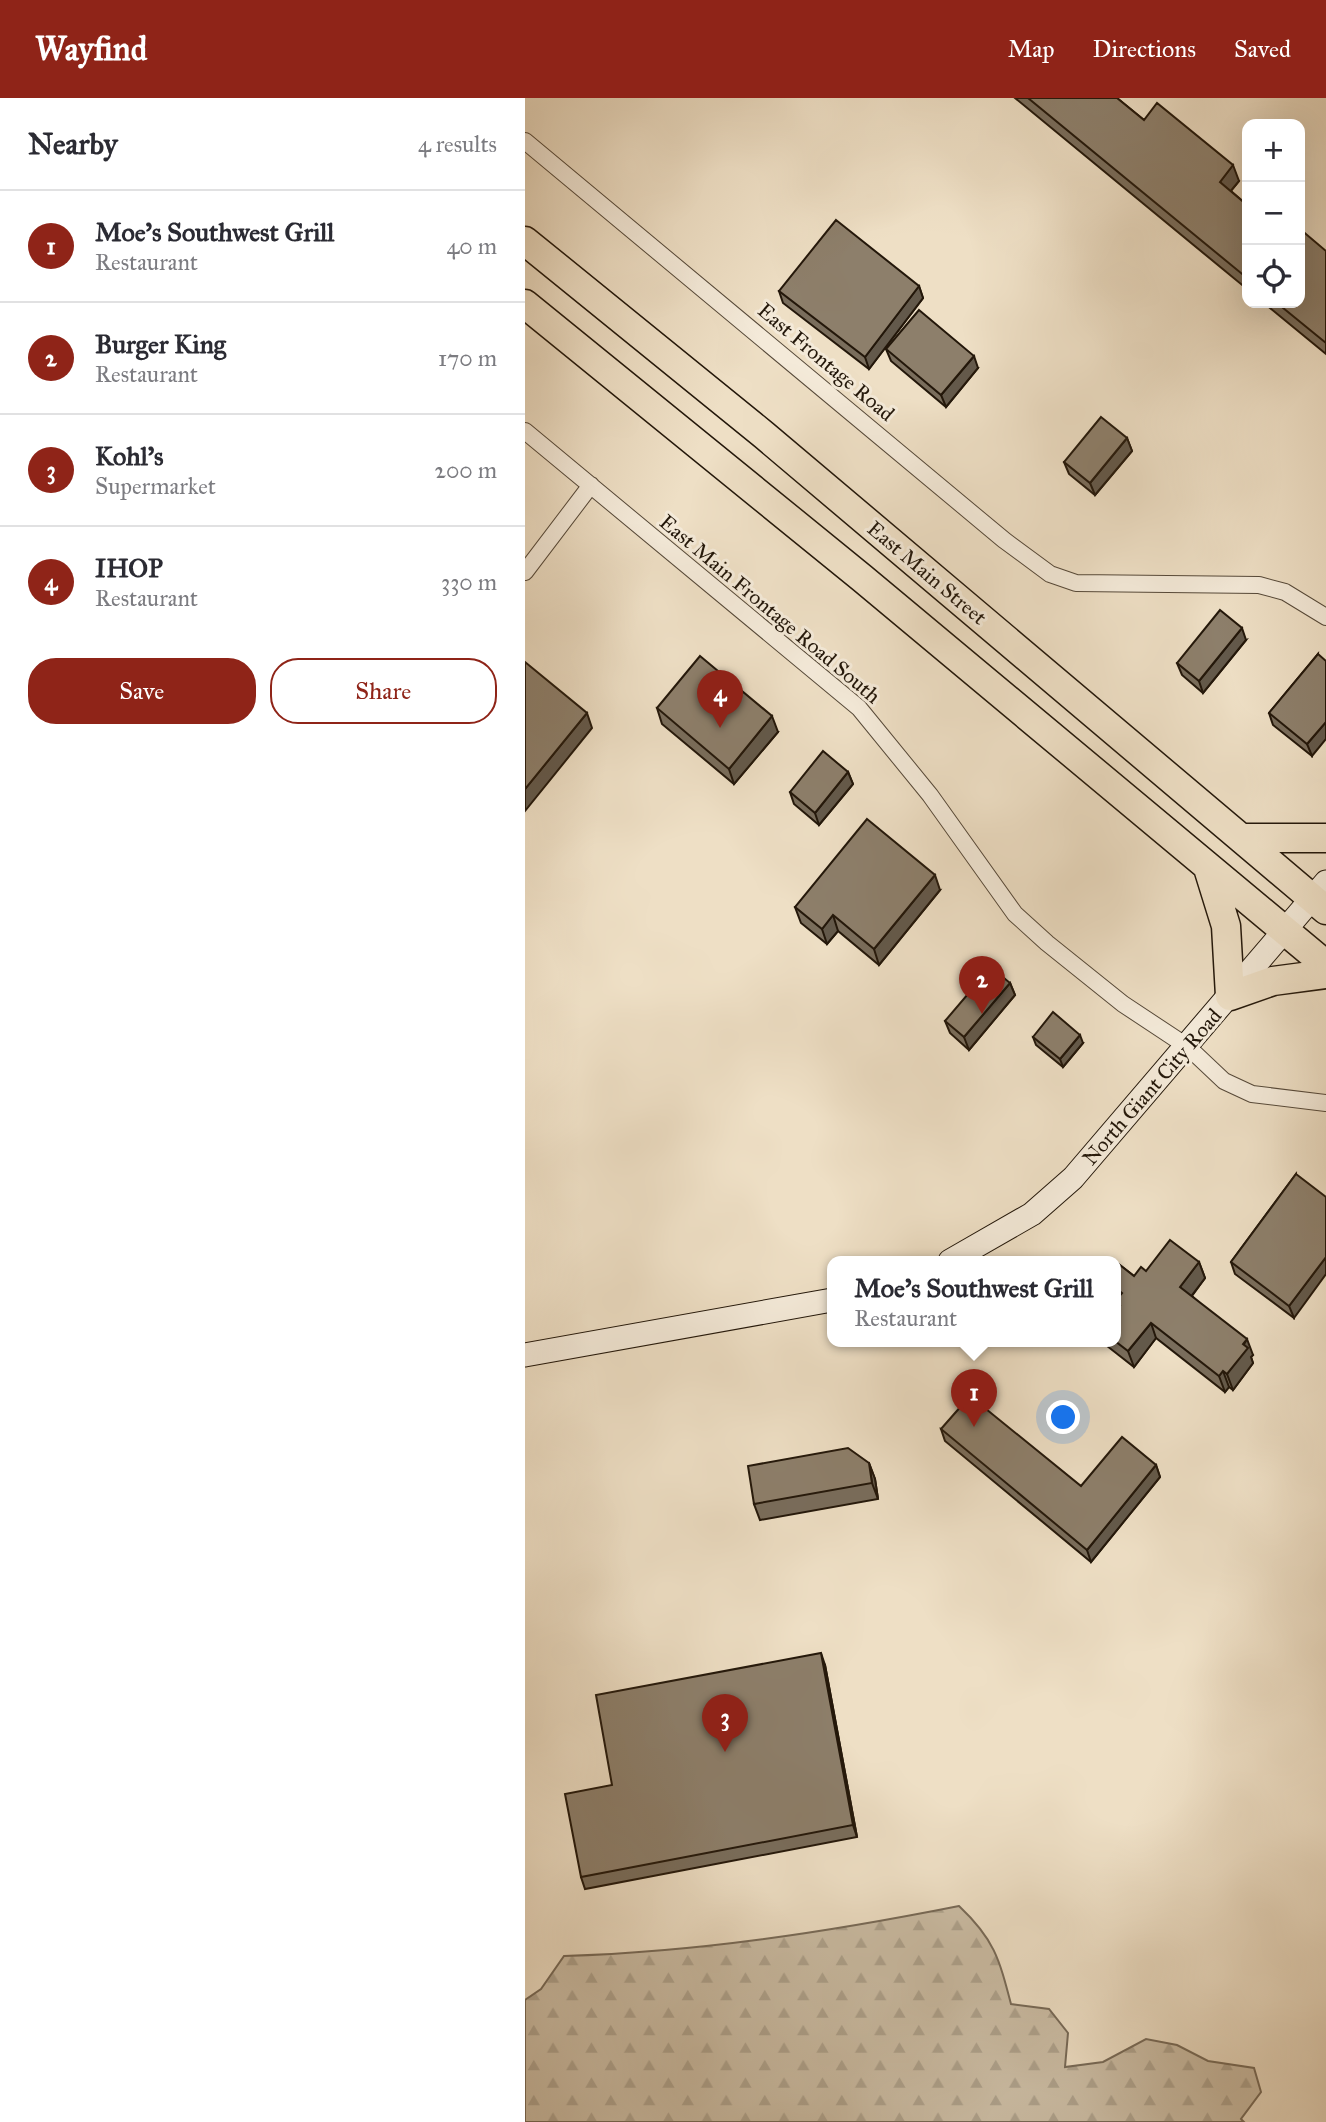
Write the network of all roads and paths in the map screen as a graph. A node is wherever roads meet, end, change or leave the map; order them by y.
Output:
1 (525, 141) edge
2 (525, 241) edge
3 (525, 304) edge
4 (525, 431) edge
5 (590, 485) junction
6 (525, 572) edge
7 (1326, 617) edge
8 (1241, 838) junction
9 (1326, 838) edge
10 (1206, 866) junction
11 (1321, 897) edge
12 (1285, 931) junction
13 (1326, 964) edge
14 (1326, 974) edge
15 (1230, 996) junction
16 (1188, 1047) junction
17 (1326, 1103) edge
18 (958, 1256) edge
19 (827, 1301) edge
20 (525, 1355) edge

1 - 7 street, East Frontage Road
2 - 8 highway, East Main Street
3 - 10 highway
4 - 5 street, East Main Frontage Road South
5 - 6 street
5 - 16 street, East Main Frontage Road South
8 - 9 highway
8 - 11 highway, East Main Street
10 - 12 highway
10 - 15 highway
11 - 12 street, North Giant City Road
12 - 13 highway
12 - 15 street, North Giant City Road
14 - 15 highway
15 - 16 street, North Giant City Road
16 - 17 street, East Main Frontage Road South
16 - 18 street, North Giant City Road
19 - 20 street

